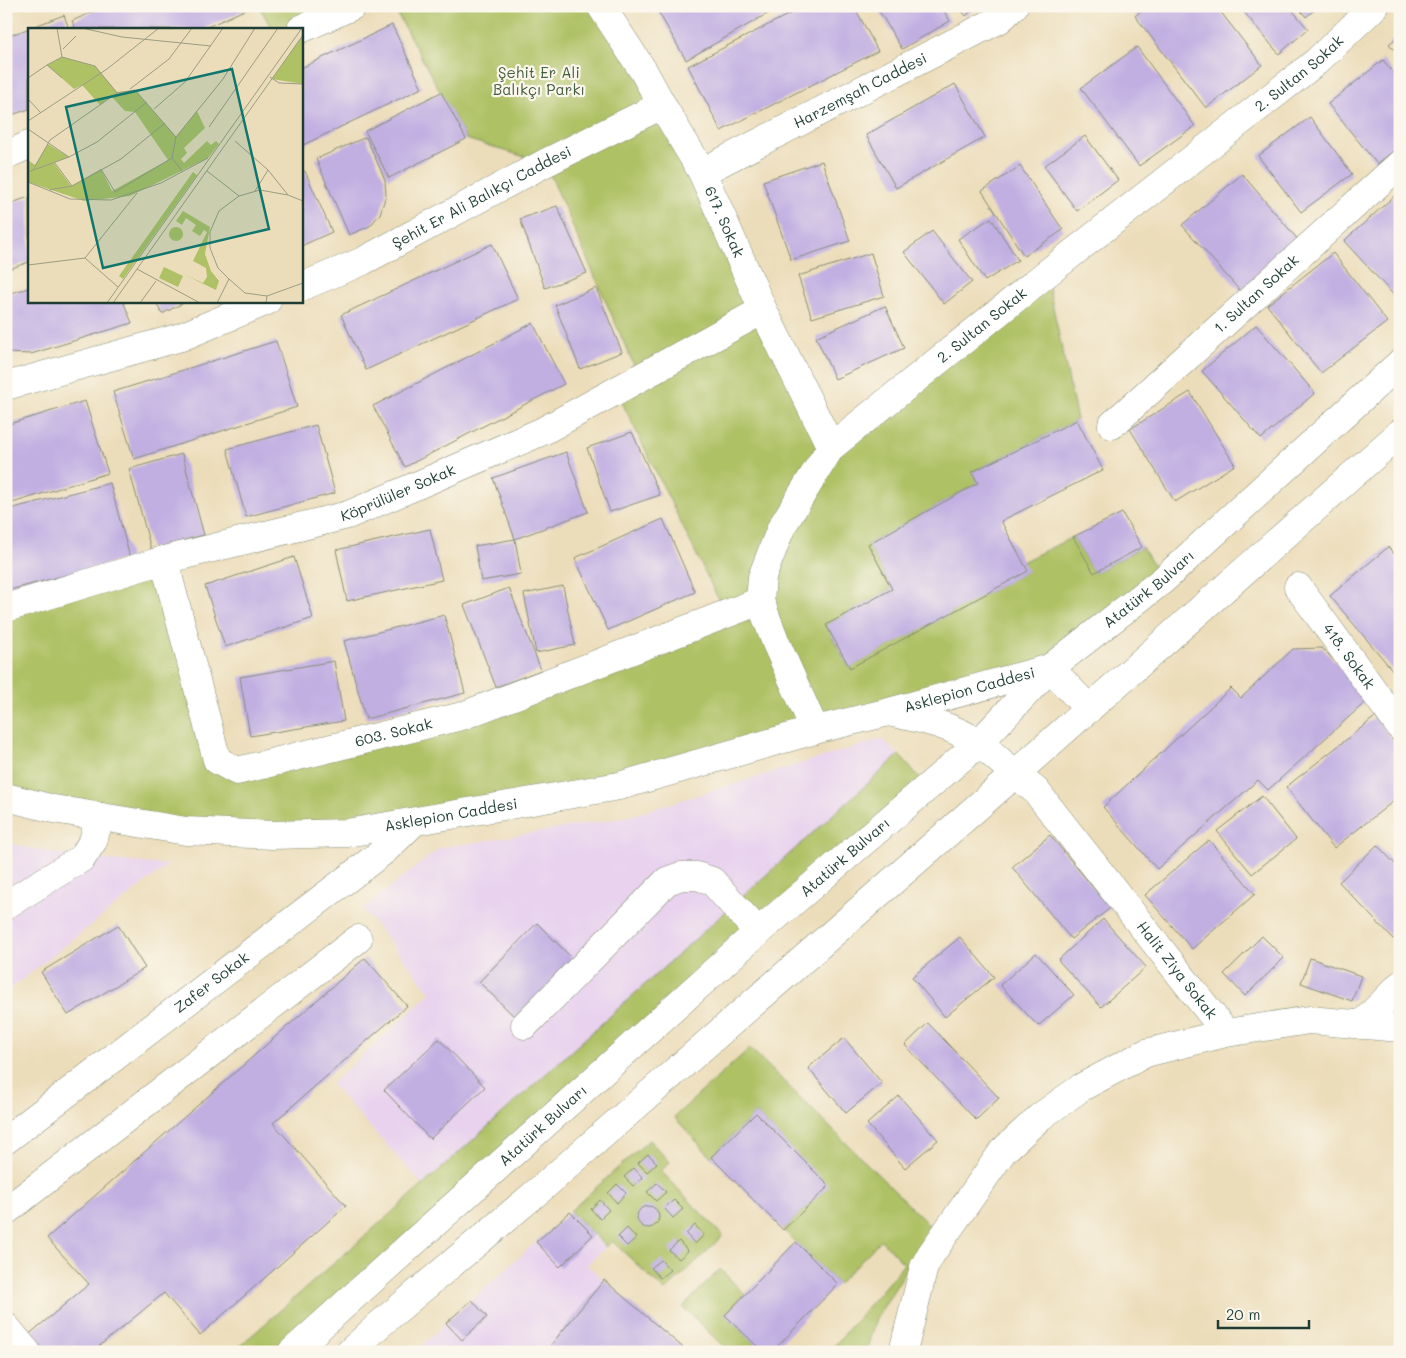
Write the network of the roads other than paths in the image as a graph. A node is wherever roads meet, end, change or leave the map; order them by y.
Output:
1 (352, 6) edge
2 (601, 6) edge
3 (1014, 6) edge
4 (1375, 6) edge
5 (302, 29) edge
6 (662, 105) junction
7 (28, 145) edge
8 (6, 155) edge
9 (1400, 164) edge
10 (702, 172) junction
11 (302, 287) edge
12 (265, 302) edge
13 (763, 310) junction
14 (1400, 363) edge
15 (6, 386) edge
16 (1112, 425) dead end
17 (1400, 432) edge
18 (831, 447) junction
19 (164, 560) junction
20 (1298, 588) dead end
21 (760, 601) junction
22 (6, 608) edge
23 (1050, 668) junction
24 (1089, 709) junction
25 (889, 712) junction
26 (1400, 727) edge
27 (815, 730) junction
28 (979, 743) junction
29 (1015, 774) junction
30 (6, 798) edge
31 (100, 816) junction
32 (414, 822) junction
33 (6, 905) edge
34 (758, 932) junction
35 (358, 939) dead end
36 (1400, 985) edge
37 (525, 1025) dead end
38 (1360, 1025) junction
39 (1400, 1028) edge
40 (1226, 1033) junction
41 (6, 1140) edge
42 (6, 1211) edge
43 (6, 1327) edge
44 (27, 1352) edge
45 (292, 1352) edge
46 (350, 1352) edge
47 (903, 1352) edge

1 - 5 street
2 - 6 street, 617. Sokak
3 - 10 street, Harzemşah Caddesi
4 - 18 street, 2. Sultan Sokak
6 - 10 street, 617. Sokak
6 - 11 street, Şehit Er Ali Balıkçı Caddesi
7 - 8 street
9 - 16 street, 1. Sultan Sokak
10 - 13 street, 617. Sokak
12 - 15 street
13 - 18 street, 617. Sokak
13 - 19 street, Köprülüler Sokak
14 - 23 street, Atatürk Bulvarı
17 - 24 street
18 - 21 street, 2. Sultan Sokak
19 - 21 street, 603. Sokak
19 - 22 street, Köprülüler Sokak
20 - 26 street, 418. Sokak
21 - 27 street, 2. Sultan Sokak
23 - 24 street
23 - 25 street, Asklepion Caddesi
23 - 28 street, Atatürk Bulvarı
24 - 29 street
25 - 27 street, Asklepion Caddesi
25 - 28 street, Asklepion Caddesi
27 - 32 street, Asklepion Caddesi
28 - 29 street, Asklepion Caddesi
28 - 34 street, Atatürk Bulvarı
29 - 40 street, Halit Ziya Sokak
29 - 46 street
30 - 31 street, Asklepion Caddesi
31 - 32 street, Asklepion Caddesi
31 - 33 street
32 - 41 street, Zafer Sokak
34 - 37 street
34 - 45 street, Atatürk Bulvarı
35 - 42 street
36 - 38 street
38 - 39 street, Halit Ziya Sokak
38 - 40 street, Halit Ziya Sokak
40 - 47 street
43 - 44 street

